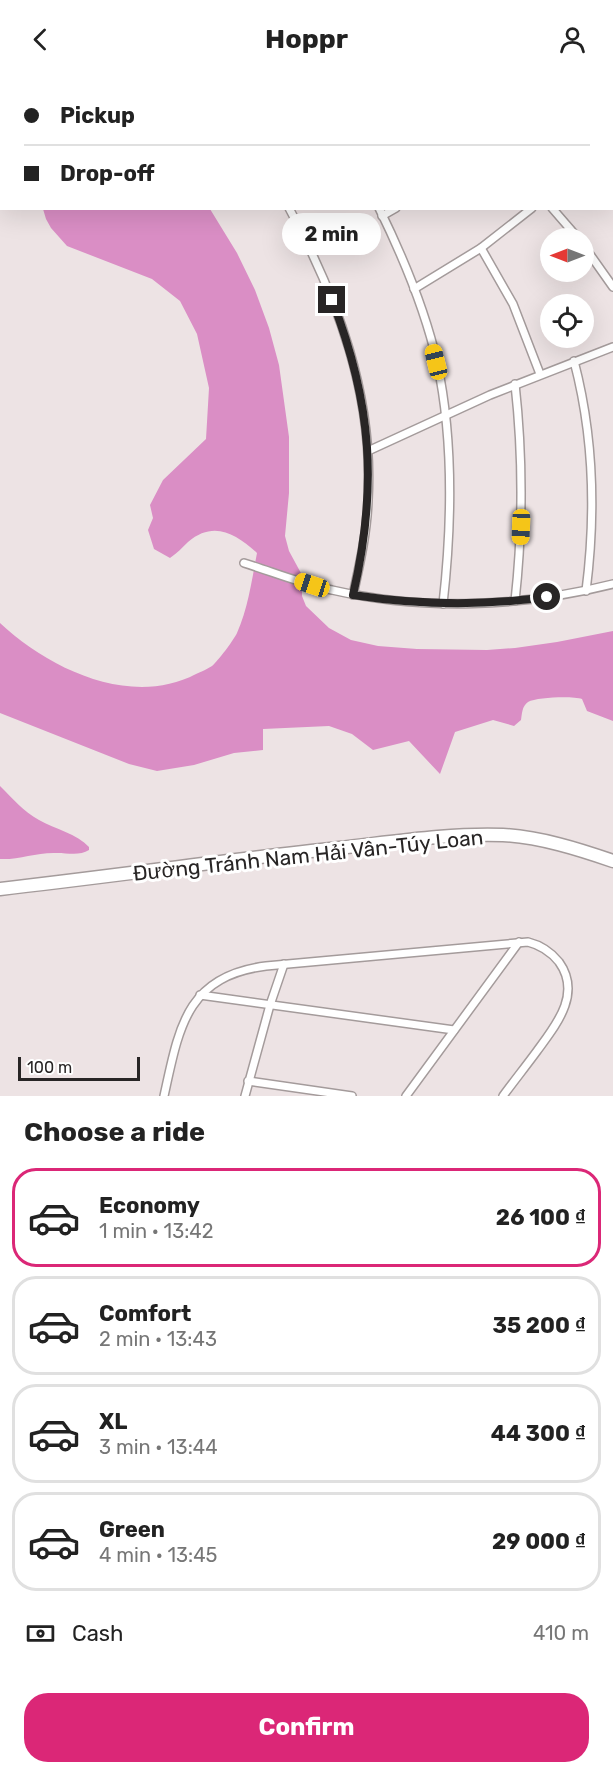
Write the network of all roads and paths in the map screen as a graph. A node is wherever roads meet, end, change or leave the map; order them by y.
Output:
1 (290, 210) edge
2 (380, 210) edge
3 (392, 210) edge
4 (529, 210) edge
5 (554, 210) edge
6 (382, 216) junction
7 (569, 228) edge
8 (481, 248) junction
9 (594, 260) edge
10 (613, 287) edge
11 (414, 289) junction
12 (613, 347) edge
13 (574, 362) junction
14 (540, 374) junction
15 (515, 384) junction
16 (445, 414) junction
17 (368, 451) junction
18 (244, 563) dead end
19 (613, 584) edge
20 (586, 591) junction
21 (353, 595) junction
22 (515, 601) junction
23 (443, 604) junction
24 (613, 861) edge
25 (0, 889) edge
26 (519, 942) junction
27 (284, 964) junction
28 (200, 995) junction
29 (270, 1005) junction
30 (454, 1030) junction
31 (248, 1081) junction
32 (164, 1096) edge
33 (245, 1096) edge
34 (352, 1096) edge
35 (406, 1096) edge
36 (503, 1096) edge

1 - 17 street
2 - 6 street
3 - 6 street
4 - 8 street
5 - 7 street
6 - 11 street
8 - 11 street
8 - 14 street
9 - 10 street
11 - 16 street
12 - 13 street
13 - 14 street
13 - 20 street
14 - 15 street
15 - 16 street
15 - 22 street
16 - 17 street
16 - 23 street
17 - 21 street
18 - 21 street
19 - 20 street
20 - 22 street
21 - 23 street
22 - 23 street
24 - 25 highway, Đường Tránh Nam Hải Vân-Túy Loan
26 - 27 street
26 - 30 street
26 - 36 street
27 - 28 street
27 - 29 street
28 - 29 street
28 - 32 street
29 - 30 street
29 - 31 street
30 - 35 street
31 - 33 street
31 - 34 street

